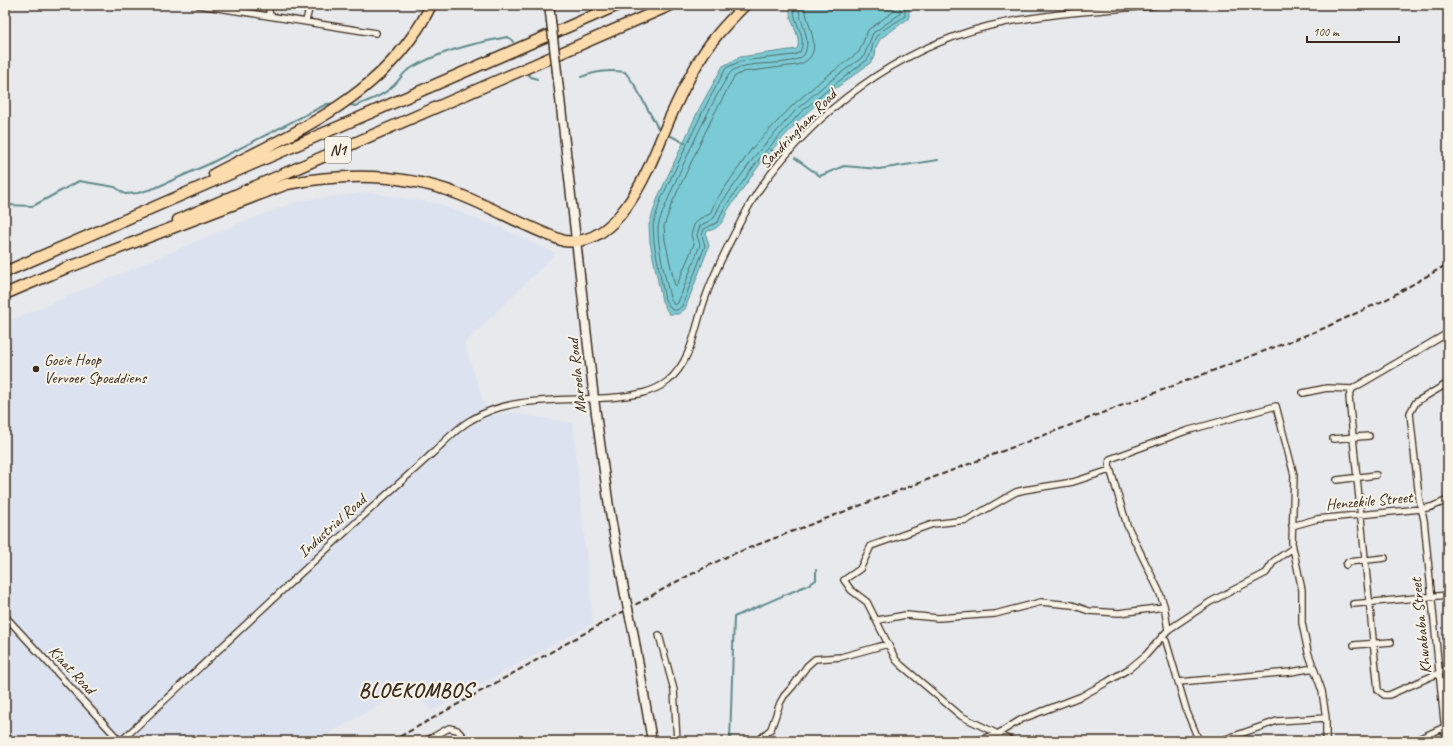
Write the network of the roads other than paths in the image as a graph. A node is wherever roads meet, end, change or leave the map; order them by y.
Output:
1 (199, 5) edge
2 (268, 5) edge
3 (310, 5) edge
4 (431, 5) edge
5 (549, 5) edge
6 (618, 5) edge
7 (671, 5) edge
8 (745, 5) edge
9 (1157, 5) edge
10 (227, 7) edge
11 (270, 16) junction
12 (306, 21) junction
13 (376, 33) dead end
14 (138, 214) junction
15 (577, 243) junction
16 (67, 268) junction
17 (5, 272) edge
18 (5, 294) edge
19 (1448, 332) edge
20 (1448, 383) edge
21 (1352, 389) junction
22 (1303, 393) dead end
23 (594, 399) junction
24 (1369, 436) dead end
25 (1353, 438) junction
26 (1333, 439) dead end
27 (1110, 470) junction
28 (1376, 475) dead end
29 (1357, 479) junction
30 (1337, 480) dead end
31 (1448, 500) edge
32 (1421, 509) junction
33 (1360, 515) junction
34 (1292, 526) junction
35 (1293, 548) junction
36 (1385, 558) dead end
37 (1365, 561) junction
38 (1346, 565) dead end
39 (1448, 595) edge
40 (1431, 596) junction
41 (1369, 602) junction
42 (1352, 604) dead end
43 (1164, 607) junction
44 (5, 616) edge
45 (878, 620) junction
46 (1168, 630) junction
47 (659, 635) dead end
48 (1163, 637) junction
49 (1391, 642) dead end
50 (1373, 643) junction
51 (888, 644) junction
52 (1354, 645) dead end
53 (1314, 668) junction
54 (1448, 669) edge
55 (1439, 673) junction
56 (1179, 682) junction
57 (1326, 718) junction
58 (1446, 727) edge
59 (999, 733) junction
60 (121, 741) edge
61 (426, 741) edge
62 (467, 741) edge
63 (652, 741) edge
64 (677, 741) edge
65 (758, 741) edge
66 (975, 741) edge
67 (1010, 741) edge
68 (1199, 741) edge
69 (1220, 741) edge
70 (1326, 741) edge
71 (1414, 741) edge
72 (1446, 741) edge

1 - 10 street
2 - 11 street
3 - 12 street
4 - 14 highway
5 - 15 street, Maroela Road, bridge
6 - 14 highway, N1
7 - 16 highway, N1
8 - 15 highway
9 - 23 street, Sandringham Road
10 - 11 street
11 - 12 street
12 - 13 street
14 - 17 highway, N1
15 - 16 highway
15 - 23 street, Maroela Road
16 - 18 highway, N1
19 - 21 street
20 - 32 street, Khwababa Street
21 - 22 street
21 - 25 street
23 - 60 street, Industrial Road
23 - 63 street, Maroela Road, bridge
24 - 25 street
25 - 26 street
25 - 29 street
27 - 34 street
27 - 43 street
27 - 45 street
28 - 29 street
29 - 30 street
29 - 33 street
31 - 32 street, Henzekile Street
32 - 33 street, Henzekile Street
32 - 40 street, Khwababa Street
33 - 34 street, Henzekile Street
33 - 37 street
34 - 35 street
35 - 46 street
35 - 53 street
36 - 37 street
37 - 38 street
37 - 41 street
39 - 40 street
40 - 41 street
40 - 55 street, Khwababa Street
41 - 42 street
41 - 50 street
43 - 45 street
43 - 46 street
44 - 60 street, Kiaat Road
45 - 51 street
46 - 48 street
47 - 64 street
48 - 56 street
48 - 59 street
49 - 50 street
50 - 52 street
50 - 55 street
51 - 59 street
51 - 65 street
53 - 56 street
53 - 57 street
54 - 55 street
55 - 58 street, Khwababa Street
56 - 68 street
57 - 69 street
57 - 70 street
58 - 71 street
58 - 72 street, Khwababa Street
59 - 66 street
59 - 67 street
61 - 62 street

